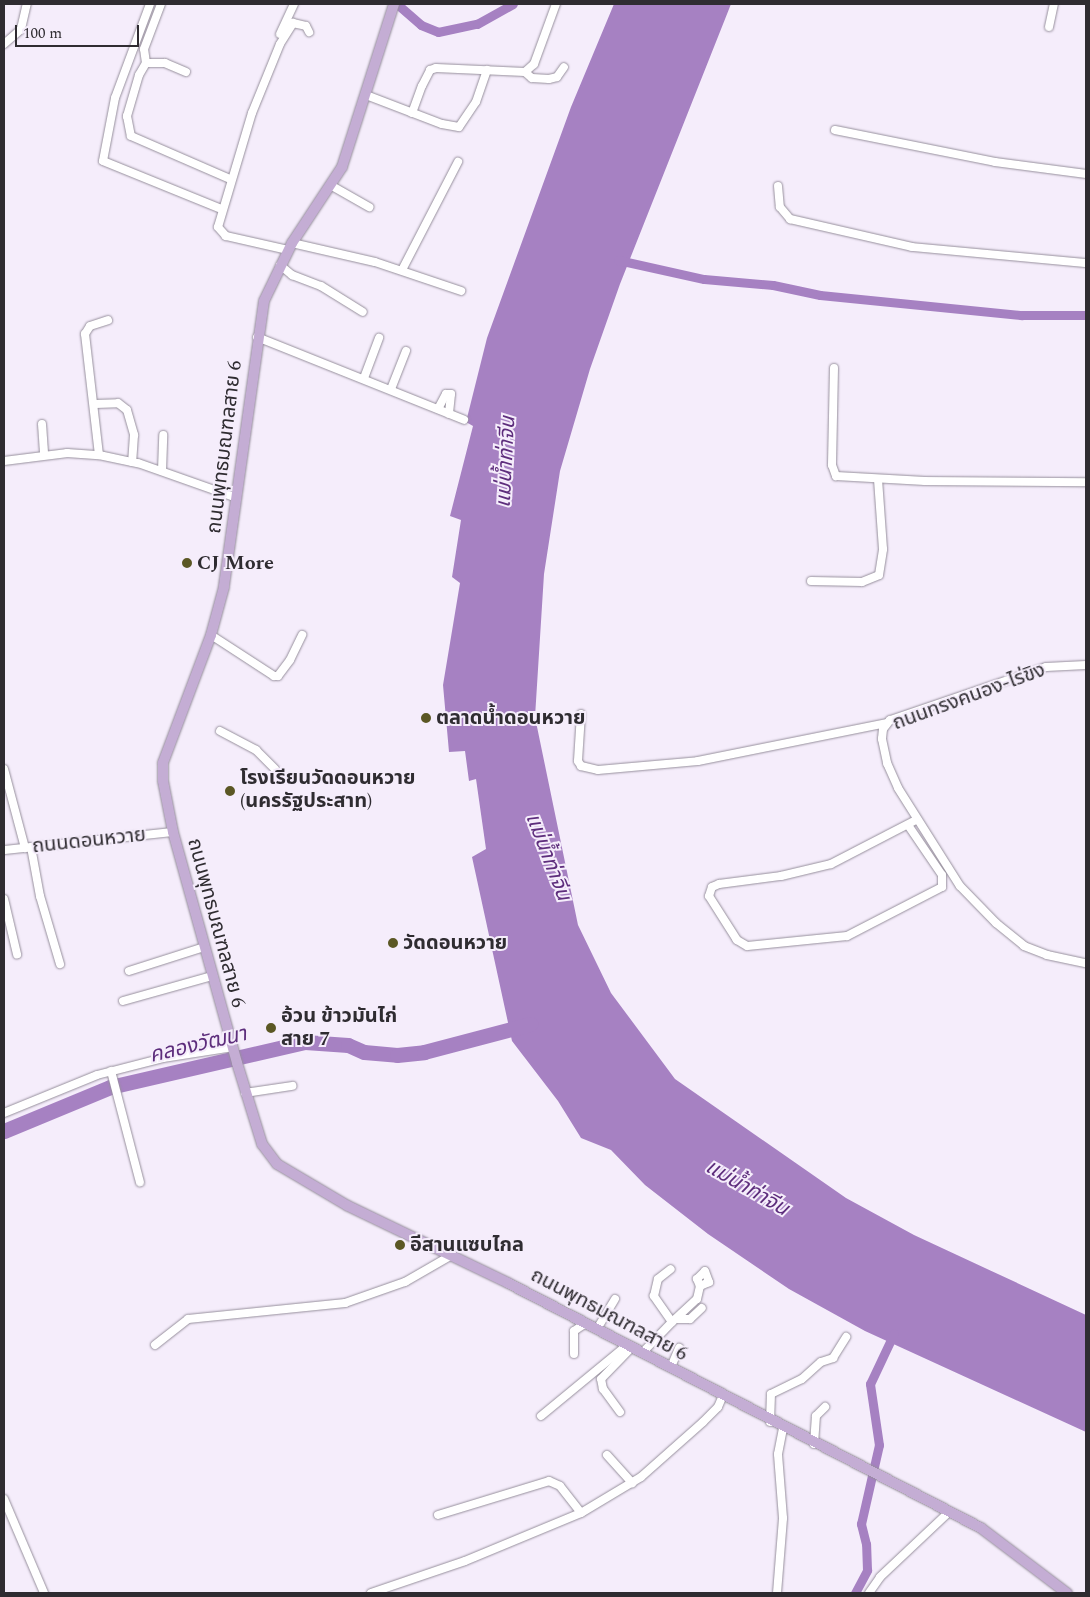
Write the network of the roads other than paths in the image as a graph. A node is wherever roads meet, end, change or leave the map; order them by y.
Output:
1 (27, 4) edge
2 (150, 4) edge
3 (161, 4) edge
4 (293, 4) edge
5 (556, 4) edge
6 (1054, 4) edge
7 (393, 7) edge
8 (1049, 26) dead end
9 (309, 32) dead end
10 (4, 44) edge
11 (280, 44) junction
12 (146, 63) junction
13 (564, 68) dead end
14 (487, 70) junction
15 (186, 72) dead end
16 (525, 72) junction
17 (366, 95) junction
18 (412, 113) junction
19 (835, 130) dead end
20 (458, 162) dead end
21 (1086, 174) edge
22 (230, 179) junction
23 (332, 186) junction
24 (778, 186) dead end
25 (369, 207) dead end
26 (221, 209) junction
27 (290, 246) junction
28 (1086, 262) edge
29 (280, 265) junction
30 (402, 270) junction
31 (461, 291) dead end
32 (363, 312) dead end
33 (108, 320) dead end
34 (257, 337) junction
35 (379, 338) dead end
36 (406, 351) dead end
37 (834, 368) dead end
38 (364, 378) junction
39 (391, 389) junction
40 (95, 404) junction
41 (438, 409) junction
42 (449, 414) junction
43 (464, 420) dead end
44 (42, 424) dead end
45 (163, 435) dead end
46 (44, 455) junction
47 (99, 455) junction
48 (4, 461) edge
49 (132, 462) junction
50 (162, 471) junction
51 (878, 480) junction
52 (1086, 482) edge
53 (237, 498) junction
54 (811, 581) dead end
55 (211, 635) junction
56 (302, 635) dead end
57 (1086, 665) edge
58 (581, 714) dead end
59 (886, 723) junction
60 (220, 731) dead end
61 (4, 769) edge
62 (275, 770) dead end
63 (916, 820) junction
64 (908, 825) junction
65 (173, 832) junction
66 (28, 847) junction
67 (4, 850) edge
68 (4, 900) edge
69 (204, 947) junction
70 (17, 954) dead end
71 (1086, 963) edge
72 (60, 964) dead end
73 (129, 970) dead end
74 (212, 976) junction
75 (123, 1001) dead end
76 (234, 1055) junction
77 (111, 1071) junction
78 (292, 1086) dead end
79 (245, 1092) junction
80 (4, 1113) edge
81 (140, 1182) dead end
82 (452, 1256) junction
83 (671, 1268) dead end
84 (700, 1286) dead end
85 (615, 1299) dead end
86 (702, 1308) dead end
87 (674, 1320) junction
88 (586, 1323) junction
89 (598, 1329) junction
90 (846, 1337) dead end
91 (155, 1345) dead end
92 (629, 1346) junction
93 (679, 1348) dead end
94 (642, 1353) junction
95 (574, 1354) dead end
96 (671, 1367) junction
97 (723, 1395) junction
98 (825, 1407) dead end
99 (620, 1412) dead end
100 (541, 1416) dead end
101 (770, 1422) junction
102 (783, 1428) junction
103 (814, 1444) junction
104 (607, 1455) dead end
105 (632, 1483) junction
106 (4, 1499) edge
107 (949, 1512) junction
108 (581, 1514) junction
109 (438, 1515) dead end
110 (872, 1591) edge
111 (44, 1593) edge
112 (371, 1593) edge
113 (777, 1593) edge
114 (1067, 1593) edge

1 - 10 street
2 - 26 street
3 - 12 street
4 - 11 street
5 - 16 street
6 - 8 street
7 - 17 main road, ถนนพุทธมณฑลสาย 6
9 - 11 street
11 - 22 street
12 - 15 street
12 - 22 street
13 - 16 street
14 - 16 street
14 - 18 street
14 - 18 street
17 - 18 street
17 - 23 main road, ถนนพุทธมณฑลสาย 6
19 - 21 street
20 - 30 street
22 - 26 street
23 - 25 street
23 - 27 main road, ถนนพุทธมณฑลสาย 6
24 - 28 street
26 - 27 street
27 - 29 main road, ถนนพุทธมณฑลสาย 6
27 - 30 street
29 - 32 street
29 - 34 main road, ถนนพุทธมณฑลสาย 6
30 - 31 street
33 - 40 street
34 - 38 street
34 - 53 main road, ถนนพุทธมณฑลสาย 6
35 - 38 street
36 - 39 street
37 - 51 street
38 - 39 street
39 - 41 street
40 - 47 street
40 - 49 street
41 - 42 street
41 - 42 street
42 - 43 street
44 - 46 street
45 - 50 street
46 - 47 street
46 - 48 street
47 - 49 street
49 - 50 street
50 - 53 street
51 - 52 street
51 - 54 street
53 - 55 main road, ถนนพุทธมณฑลสาย 6
55 - 56 street
55 - 65 main road, ถนนพุทธมณฑลสาย 6
57 - 59 street, ถนนทรงคนอง-ไร่ขิง
58 - 59 street
59 - 63 street, ถนนทรงคนอง-ไร่ขิง
60 - 62 street
61 - 66 street
63 - 64 street
63 - 71 street, ถนนทรงคนอง-ไร่ขิง
64 - 64 street
65 - 66 street, ถนนดอนหวาย
65 - 69 main road, ถนนพุทธมณฑลสาย 6
66 - 67 street, ถนนดอนหวาย
66 - 72 street
68 - 70 street
69 - 73 street
69 - 74 main road, ถนนพุทธมณฑลสาย 6
74 - 75 street
74 - 76 main road, ถนนพุทธมณฑลสาย 6
76 - 77 street
76 - 79 main road, ถนนพุทธมณฑลสาย 6
77 - 80 street
77 - 81 street
78 - 79 street
79 - 82 main road, ถนนพุทธมณฑลสาย 6
82 - 88 main road, ถนนพุทธมณฑลสาย 6
82 - 91 street
83 - 87 street
84 - 87 street
85 - 89 street
86 - 87 street
87 - 94 street
88 - 89 main road, ถนนพุทธมณฑลสาย 6
88 - 95 street
89 - 92 main road, ถนนพุทธมณฑลสาย 6
90 - 101 street
92 - 94 main road, ถนนพุทธมณฑลสาย 6
92 - 99 street
92 - 100 street
93 - 96 street
94 - 96 main road, ถนนพุทธมณฑลสาย 6
96 - 97 main road, ถนนพุทธมณฑลสาย 6
97 - 101 main road, ถนนพุทธมณฑลสาย 6
97 - 105 street
98 - 103 street
101 - 102 main road, ถนนพุทธมณฑลสาย 6
102 - 103 main road, ถนนพุทธมณฑลสาย 6
102 - 113 street
103 - 107 main road, ถนนพุทธมณฑลสาย 6
104 - 105 street
105 - 108 street
106 - 111 street
107 - 110 street
107 - 114 main road, ถนนพุทธมณฑลสาย 6
108 - 109 street
108 - 112 street

